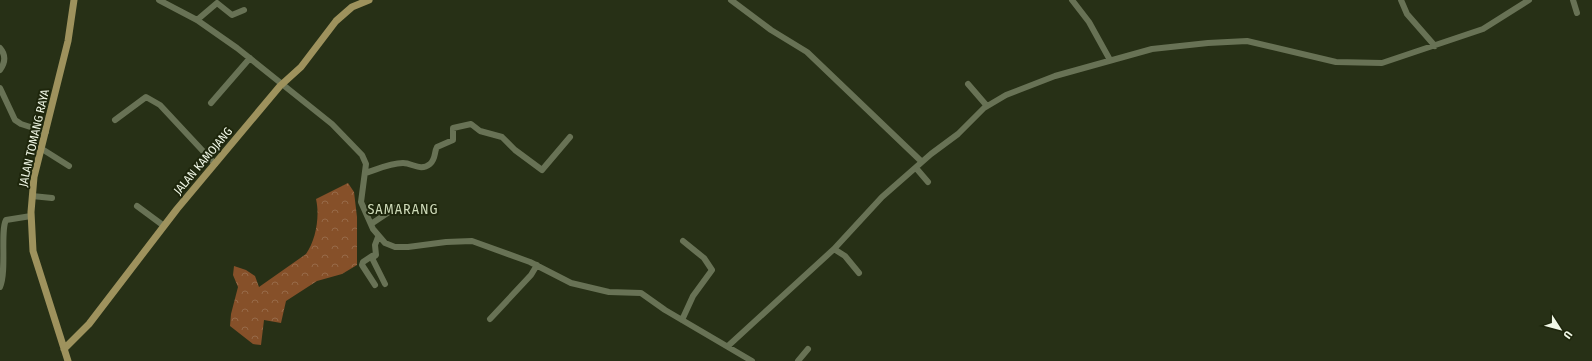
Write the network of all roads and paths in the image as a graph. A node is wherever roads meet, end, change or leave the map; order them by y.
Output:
1 (74, 0) edge
2 (159, 0) edge
3 (369, 0) edge
4 (731, 0) edge
5 (1072, 0) edge
6 (1401, 0) edge
7 (1529, 0) edge
8 (1574, 0) edge
9 (244, 10) dead end
10 (1577, 13) dead end
11 (197, 20) junction
12 (1435, 46) junction
13 (0, 48) edge
14 (250, 58) junction
15 (1110, 60) junction
16 (0, 70) edge
17 (282, 84) junction
18 (968, 84) dead end
19 (0, 88) edge
20 (211, 103) dead end
21 (987, 106) junction
22 (115, 120) dead end
23 (46, 132) junction
24 (570, 137) dead end
25 (42, 149) junction
26 (922, 162) junction
27 (216, 164) junction
28 (69, 166) dead end
29 (916, 168) junction
30 (366, 173) junction
31 (928, 182) dead end
32 (32, 196) junction
33 (52, 198) dead end
34 (137, 206) dead end
35 (394, 208) dead end
36 (30, 216) junction
37 (371, 224) junction
38 (164, 226) junction
39 (1, 236) edge
40 (378, 237) junction
41 (683, 241) dead end
42 (834, 249) junction
43 (372, 256) junction
44 (537, 265) junction
45 (859, 274) dead end
46 (385, 284) dead end
47 (375, 285) dead end
48 (0, 287) edge
49 (490, 319) dead end
50 (682, 320) junction
51 (728, 346) junction
52 (64, 349) junction
53 (808, 349) dead end
54 (68, 361) edge
55 (752, 361) edge
56 (798, 361) edge

1 - 23 main road, JALAN TOMANG RAYA
2 - 11 street
3 - 17 main road, JALAN KAMOJANG
4 - 26 street
5 - 15 street
6 - 12 street
7 - 12 street
8 - 10 street
9 - 11 street
11 - 14 street
12 - 15 street
13 - 16 street
14 - 17 street
14 - 20 street
15 - 21 street
17 - 27 main road, JALAN KAMOJANG
17 - 30 street
18 - 21 street
19 - 23 street
21 - 26 street
22 - 27 street
23 - 25 main road, JALAN TOMANG RAYA
24 - 30 street
25 - 28 street
25 - 32 main road, JALAN TOMANG RAYA
26 - 29 street
27 - 38 main road, JALAN KAMOJANG
29 - 31 street
29 - 42 street
30 - 37 street
32 - 33 street
32 - 36 main road, JALAN TOMANG RAYA
34 - 38 street
35 - 37 street
36 - 39 street
36 - 52 main road, JALAN TOMANG RAYA
37 - 40 street
38 - 52 main road, JALAN KAMOJANG
39 - 48 street
40 - 43 street
40 - 44 street
41 - 50 street
42 - 45 street
42 - 51 street
43 - 46 street
43 - 47 street
44 - 49 street
44 - 50 street
50 - 51 street
51 - 55 street
52 - 54 main road, JALAN TOMANG RAYA
53 - 56 street

